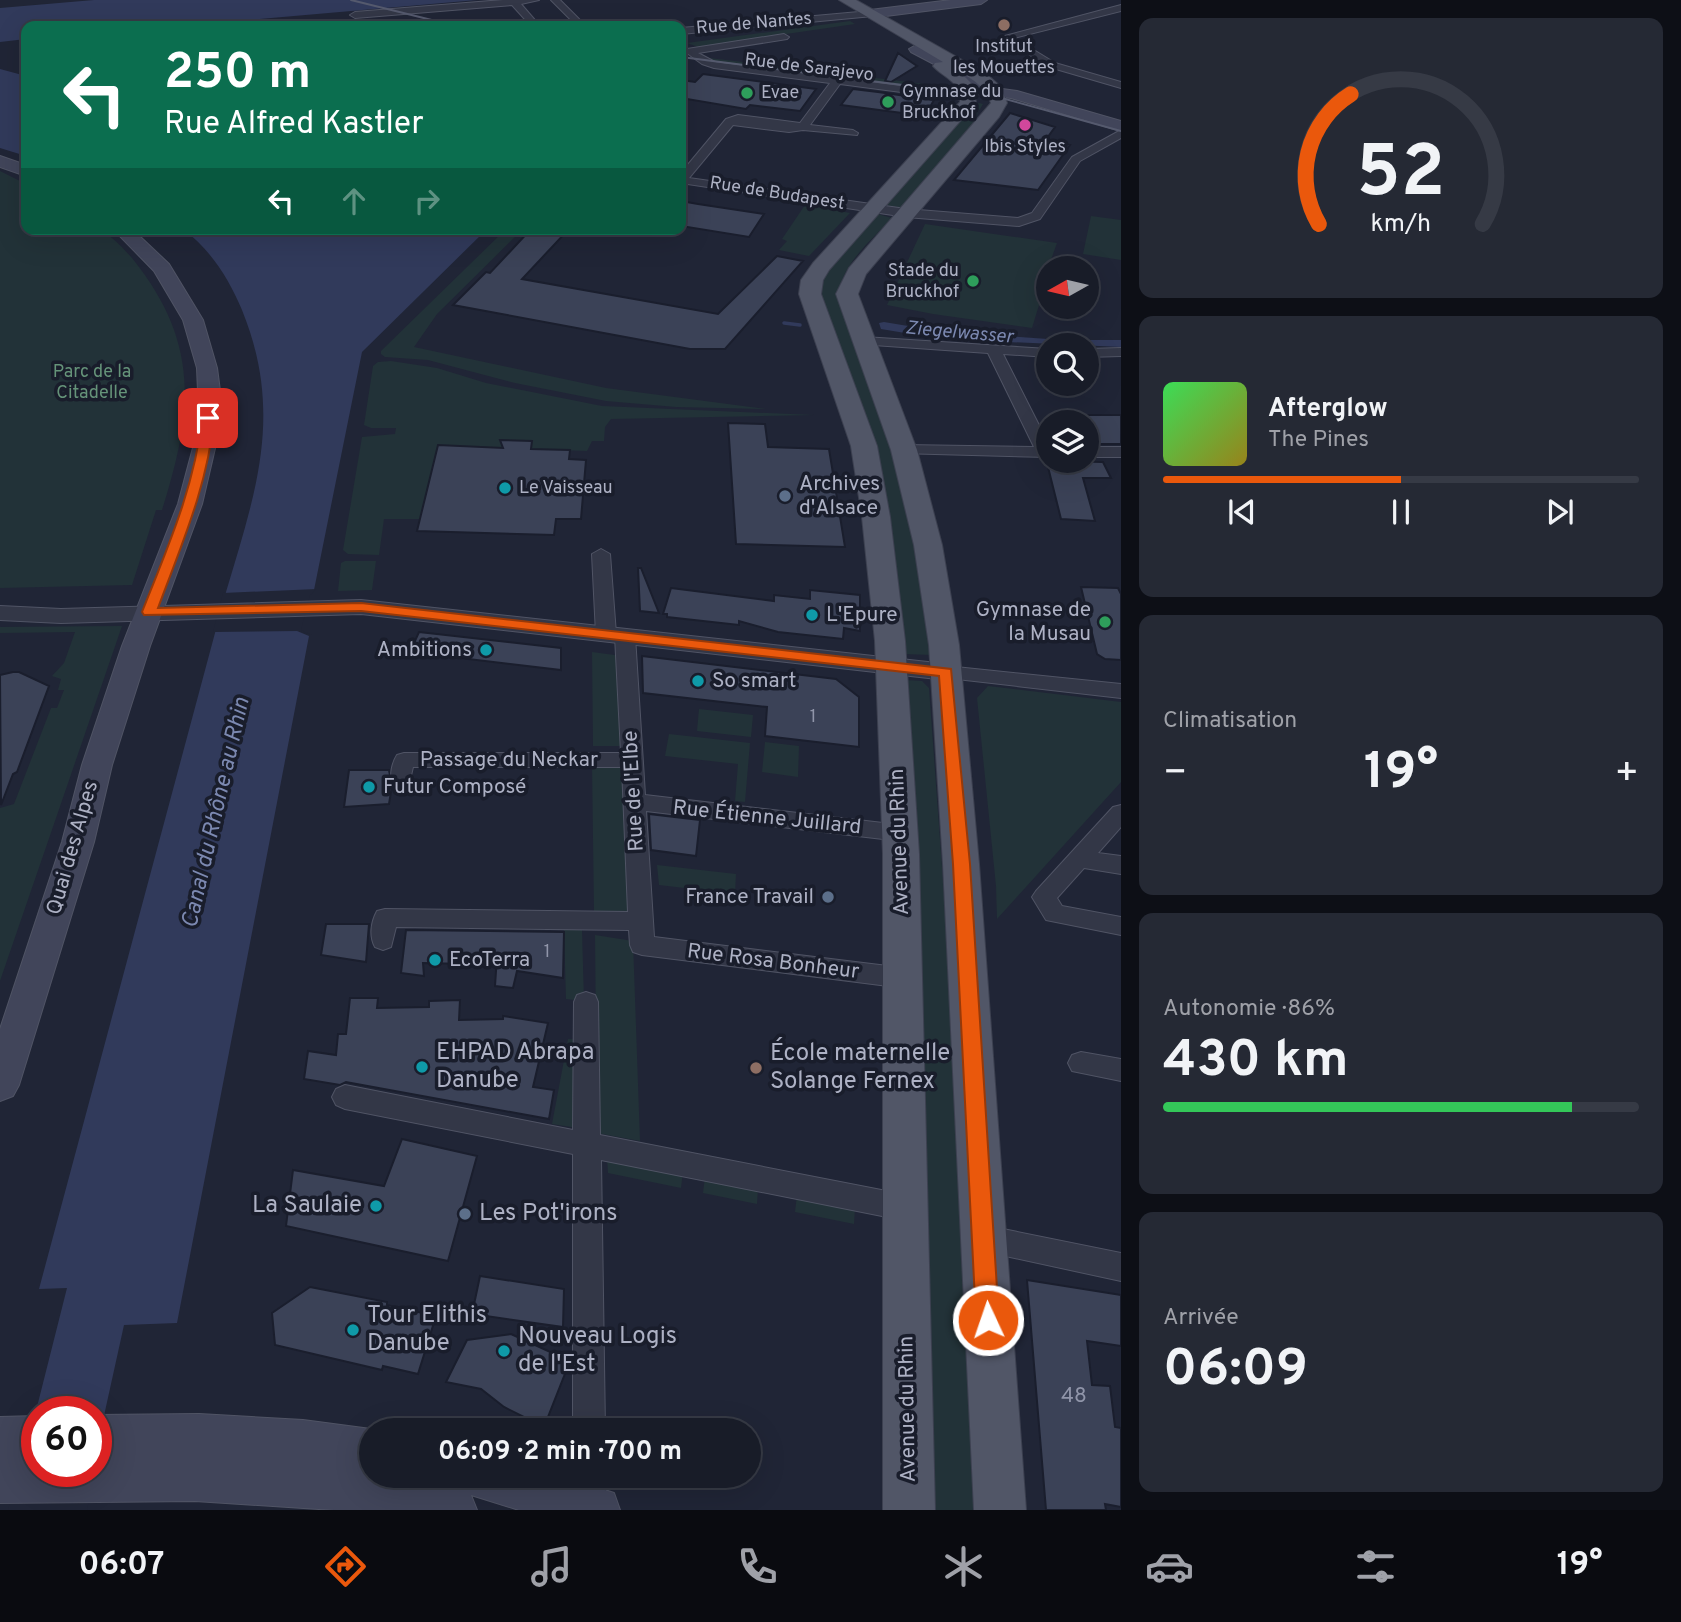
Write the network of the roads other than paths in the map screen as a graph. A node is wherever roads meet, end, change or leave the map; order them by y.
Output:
1 (536, 0) edge
2 (555, 0) edge
3 (834, 0) edge
4 (846, 0) edge
5 (981, 0) edge
6 (515, 2) junction
7 (1121, 8) edge
8 (865, 15) junction
9 (359, 21) edge
10 (532, 21) edge
11 (577, 21) edge
12 (686, 31) edge
13 (784, 37) dead end
14 (691, 51) junction
15 (837, 81) junction
16 (1121, 85) edge
17 (986, 93) junction
18 (803, 127) junction
19 (853, 133) dead end
20 (1120, 133) edge
21 (0, 160) edge
22 (21, 169) edge
23 (686, 174) edge
24 (686, 181) edge
25 (873, 209) junction
26 (906, 213) junction
27 (129, 235) edge
28 (863, 341) junction
29 (993, 349) junction
30 (1036, 352) edge
31 (1121, 352) edge
32 (1099, 353) edge
33 (1036, 431) edge
34 (904, 450) junction
35 (1036, 452) edge
36 (1099, 452) edge
37 (1121, 452) edge
38 (601, 554) dead end
39 (149, 612) junction
40 (0, 613) edge
41 (616, 635) junction
42 (892, 666) junction
43 (946, 672) junction
44 (1121, 691) edge
45 (632, 760) junction
46 (401, 779) dead end
47 (634, 803) junction
48 (1121, 813) edge
49 (900, 833) junction
50 (1080, 859) junction
51 (1121, 865) edge
52 (1121, 926) edge
53 (642, 933) junction
54 (383, 940) dead end
55 (904, 978) junction
56 (586, 1002) dead end
57 (1081, 1063) dead end
58 (1121, 1070) edge
59 (0, 1085) edge
60 (345, 1097) dead end
61 (586, 1143) junction
62 (907, 1208) junction
63 (983, 1239) junction
64 (1121, 1267) edge
65 (589, 1418) edge
66 (21, 1439) edge
67 (0, 1440) edge
68 (112, 1443) edge
69 (359, 1451) edge
70 (154, 1456) junction
71 (0, 1480) edge
72 (543, 1488) edge
73 (592, 1498) edge
74 (454, 1510) edge
75 (909, 1510) edge
76 (1000, 1510) edge

1 - 6 street
2 - 11 street
3 - 8 main road
4 - 8 main road
5 - 8 main road
6 - 9 street
6 - 10 street
7 - 16 street
8 - 12 street, Rue de Nantes
8 - 17 main road
8 - 17 main road
13 - 14 street
14 - 15 street, Rue de Sarajevo
14 - 17 street, Rue de Sarajevo
15 - 17 street, Rue de Sarajevo
15 - 18 street
17 - 20 main road
17 - 25 main road, Avenue du Rhin
17 - 26 main road
18 - 19 street
18 - 23 street
20 - 26 street
21 - 22 main road
24 - 25 street, Rue de Budapest
25 - 26 street
25 - 42 main road, Avenue du Rhin
26 - 28 main road
27 - 39 main road, Quai des Alpes
28 - 29 street
28 - 34 main road
29 - 30 street
29 - 33 street
31 - 32 street
34 - 35 street
34 - 43 main road
36 - 37 street
38 - 41 street, Rue de l'Elbe
39 - 40 street
39 - 41 street
39 - 59 main road, Quai des Alpes
41 - 42 street
41 - 45 street, Rue de l'Elbe
42 - 43 street
42 - 49 main road, Avenue du Rhin
43 - 44 street
43 - 63 main road
45 - 46 street, Passage du Neckar
45 - 47 street, Rue de l'Elbe
47 - 49 street, Rue Étienne Juillard
47 - 53 street, Rue de l'Elbe
48 - 50 street
49 - 55 main road, Avenue du Rhin
50 - 51 street
50 - 52 street
53 - 54 street, Rue Rosa Bonheur
53 - 55 street, Rue Rosa Bonheur
55 - 62 main road, Avenue du Rhin
56 - 61 street
57 - 58 street
60 - 61 street
61 - 62 street
61 - 65 street
62 - 75 main road, Avenue du Rhin
63 - 64 street
63 - 76 main road
66 - 67 main road
68 - 70 main road
69 - 70 main road
70 - 71 main road
70 - 74 main road
72 - 73 main road

